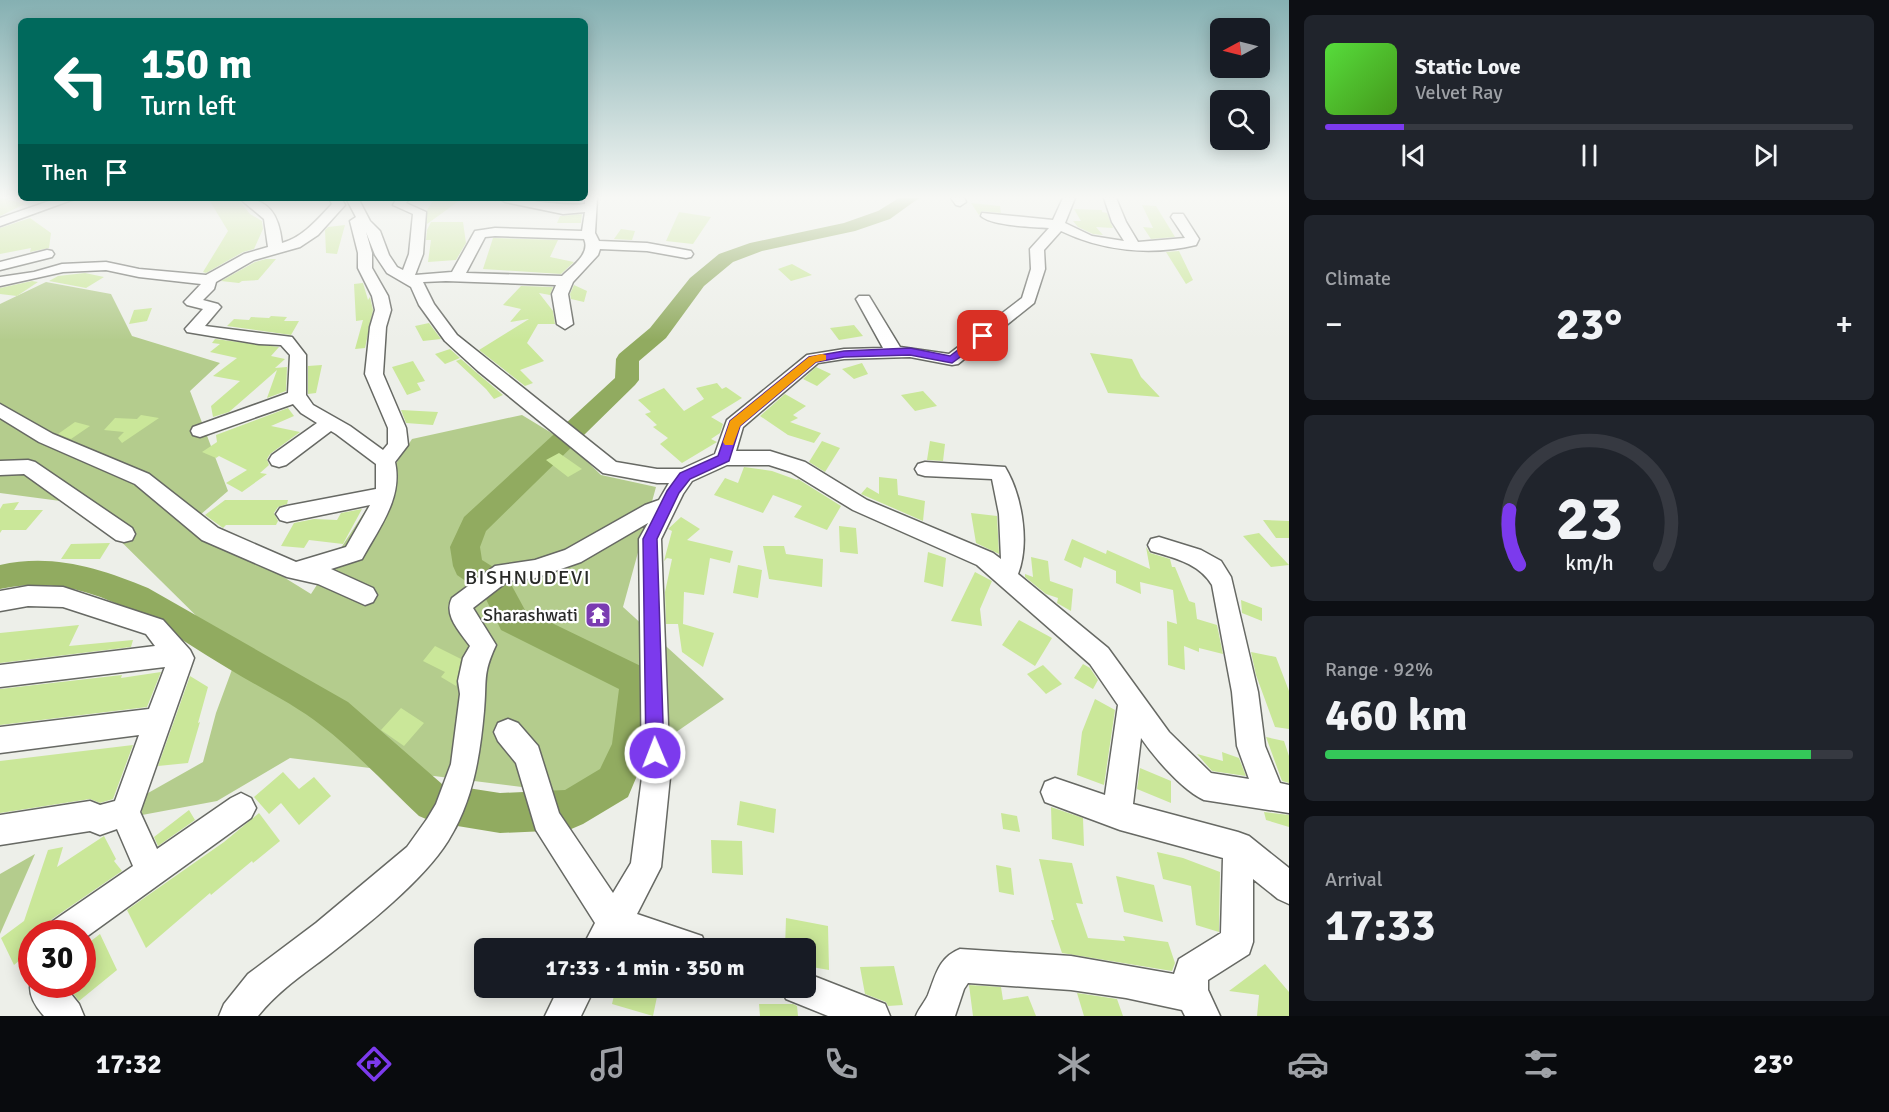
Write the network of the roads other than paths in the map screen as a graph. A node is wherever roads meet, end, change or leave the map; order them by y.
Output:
1 (275, 245) edge
2 (292, 245) edge
3 (363, 245) edge
4 (378, 245) edge
5 (417, 245) edge
6 (474, 245) edge
7 (592, 245) edge
8 (635, 245) edge
9 (1040, 245) edge
10 (1125, 245) edge
11 (1152, 245) edge
12 (1134, 247) joint
13 (275, 249) junction
14 (47, 254) dead end
15 (686, 254) dead end
16 (0, 266) edge
17 (456, 278) junction
18 (406, 279) junction
19 (208, 280) junction
20 (566, 280) junction
21 (0, 282) edge
22 (864, 299) dead end
23 (565, 324) dead end
24 (894, 352) junction
25 (297, 396) junction
26 (0, 410) edge
27 (328, 423) junction
28 (200, 431) dead end
29 (724, 458) junction
30 (279, 460) dead end
31 (385, 461) junction
32 (0, 468) edge
33 (925, 469) dead end
34 (685, 476) junction
35 (386, 494) junction
36 (666, 506) junction
37 (287, 514) dead end
38 (124, 534) dead end
39 (1159, 545) dead end
40 (296, 571) junction
41 (1006, 577) junction
42 (365, 595) dead end
43 (0, 601) edge
44 (178, 656) junction
45 (0, 676) edge
46 (1132, 701) junction
47 (159, 720) junction
48 (508, 732) dead end
49 (0, 740) edge
50 (1055, 792) dead end
51 (1280, 797) edge
52 (241, 808) dead end
53 (125, 812) junction
54 (1120, 815) junction
55 (0, 830) edge
56 (1238, 847) junction
57 (152, 870) junction
58 (1289, 888) edge
59 (83, 920) edge
60 (606, 935) edge
61 (625, 938) edge
62 (816, 994) edge
63 (51, 998) edge
64 (572, 998) edge
65 (1197, 1004) edge
66 (68, 1016) edge
67 (236, 1016) edge
68 (562, 1016) edge
69 (873, 1016) edge
70 (933, 1016) edge

1 - 13 street
2 - 13 street
3 - 31 street
4 - 18 street
5 - 18 street
6 - 17 street
7 - 20 street
8 - 15 street
9 - 24 street
10 - 12 street
11 - 12 street
13 - 19 street
14 - 16 street
17 - 18 street
17 - 20 street
18 - 34 street
19 - 21 street
19 - 25 street
20 - 23 street
22 - 24 street
24 - 29 street
25 - 27 street
25 - 28 street
26 - 40 street
27 - 30 street
27 - 31 street
29 - 34 street
29 - 41 street
31 - 35 street
32 - 38 street
33 - 41 street
34 - 36 street
35 - 37 street
35 - 40 street
36 - 60 street
36 - 67 street
39 - 51 street
40 - 42 street
41 - 46 street
43 - 44 street
44 - 45 street
44 - 47 street
46 - 51 street
46 - 54 street
47 - 49 street
47 - 53 street
48 - 60 street
50 - 54 street
52 - 57 street
53 - 55 street
53 - 57 street
54 - 56 street
56 - 58 street
56 - 65 street
57 - 59 street
60 - 61 street
62 - 69 street
63 - 66 street
64 - 68 street
65 - 70 street

